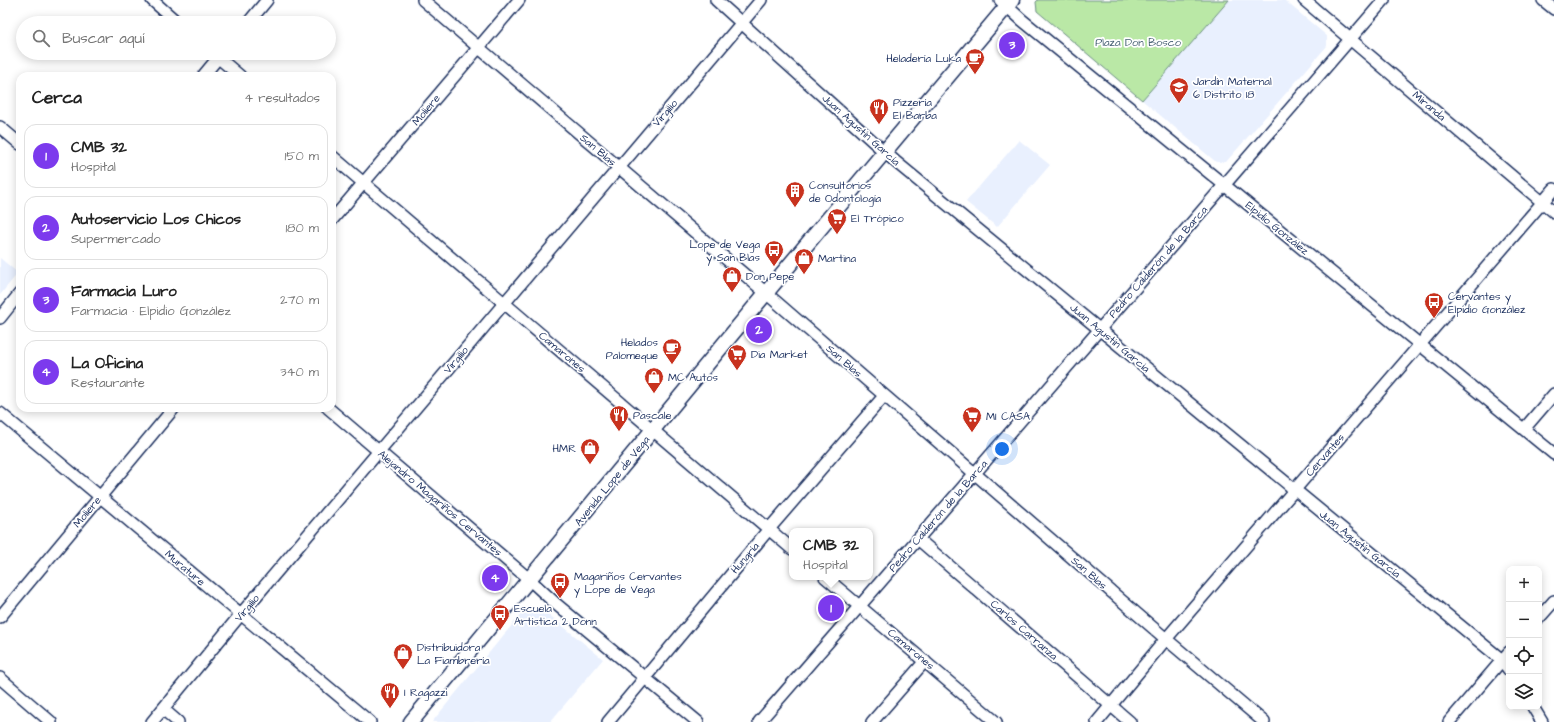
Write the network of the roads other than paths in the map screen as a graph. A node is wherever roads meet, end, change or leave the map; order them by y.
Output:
1 (152, 0) edge
2 (267, 0) edge
3 (423, 0) edge
4 (519, 0) edge
5 (716, 0) edge
6 (761, 0) edge
7 (1304, 0) edge
8 (1384, 0) edge
9 (1543, 0) edge
10 (1006, 2) edge
11 (1554, 9) edge
12 (170, 16) edge
13 (254, 16) edge
14 (742, 23) junction
15 (1350, 39) junction
16 (478, 48) junction
17 (214, 60) edge
18 (223, 60) edge
19 (206, 72) edge
20 (236, 72) edge
21 (0, 127) edge
22 (16, 141) edge
23 (884, 152) junction
24 (336, 159) edge
25 (618, 167) junction
26 (364, 183) junction
27 (1225, 185) junction
28 (1554, 189) edge
29 (1543, 202) junction
30 (1554, 212) edge
31 (336, 215) edge
32 (766, 293) junction
33 (16, 298) edge
34 (504, 304) junction
35 (0, 318) edge
36 (1100, 330) junction
37 (1419, 345) junction
38 (1554, 394) edge
39 (884, 396) junction
40 (171, 412) edge
41 (333, 412) edge
42 (0, 413) edge
43 (1524, 429) junction
44 (654, 430) junction
45 (379, 452) junction
46 (1554, 454) edge
47 (974, 474) junction
48 (1295, 490) junction
49 (100, 496) junction
50 (769, 529) junction
51 (918, 539) junction
52 (789, 546) edge
53 (530, 580) junction
54 (829, 580) edge
55 (1554, 601) edge
56 (859, 606) junction
57 (241, 614) junction
58 (1542, 615) edge
59 (0, 617) edge
60 (1166, 639) junction
61 (1506, 656) edge
62 (925, 661) junction
63 (645, 677) junction
64 (0, 678) edge
65 (1111, 706) junction
66 (164, 709) junction
67 (1535, 710) edge
68 (51, 722) edge
69 (152, 722) edge
70 (178, 722) edge
71 (370, 722) edge
72 (411, 722) edge
73 (608, 722) edge
74 (698, 722) edge
75 (759, 722) edge
76 (872, 722) edge
77 (996, 722) edge
78 (1097, 722) edge
79 (1130, 722) edge
80 (1264, 722) edge
81 (1449, 722) edge
82 (1542, 722) edge

1 - 12 street
2 - 13 street
3 - 16 street, San Blas
4 - 16 street, Moliere
5 - 14 street, Juan Agustín García
6 - 14 street, Virgilio
7 - 15 street, Miranda
8 - 15 street, Pedro Calderón de la Barca
9 - 11 street
10 - 23 main road, Avenida Lope de Vega
10 - 27 street, Elpidio González
14 - 23 street, Juan Agustín García
14 - 25 street, Virgilio
15 - 27 street, Pedro Calderón de la Barca
15 - 29 street, Miranda
16 - 25 street, San Blas
16 - 26 street, Moliere
17 - 19 street
18 - 20 street
21 - 22 street
23 - 32 main road, Avenida Lope de Vega
23 - 36 street, Juan Agustín García
24 - 26 street, Camarones
25 - 32 street, San Blas
25 - 34 street, Virgilio
26 - 31 street, Moliere
26 - 34 street, Camarones
27 - 36 street, Pedro Calderón de la Barca
27 - 37 street, Elpidio González
28 - 29 street, Cervantes
29 - 30 street, Miranda
29 - 37 street, Cervantes
32 - 39 street, San Blas
32 - 44 main road, Avenida Lope de Vega
33 - 35 street
34 - 44 street, Camarones
34 - 45 street, Virgilio
36 - 47 street, Pedro Calderón de la Barca
36 - 48 street, Juan Agustín García
37 - 43 street, Elpidio González
37 - 48 street, Cervantes
38 - 43 street
39 - 47 street, San Blas
39 - 50 street, Hungría
40 - 49 street, Moliere
41 - 45 street, Alejandro Magariños Cervantes
42 - 49 street, Murature
43 - 46 street, Elpidio González
44 - 50 street, Camarones
44 - 53 main road, Avenida Lope de Vega
45 - 53 street, Alejandro Magariños Cervantes
45 - 57 street, Virgilio
47 - 51 street, Pedro Calderón de la Barca
47 - 60 street, San Blas
48 - 60 street, Cervantes
48 - 61 street, Juan Agustín García
49 - 57 street, Murature
49 - 59 street, Moliere
50 - 52 street, Camarones
50 - 63 street, Hungría
51 - 56 street, Pedro Calderón de la Barca
51 - 65 street, Carlos Carranza
53 - 63 street, Alejandro Magariños Cervantes
53 - 72 main road, Avenida Lope de Vega
54 - 56 street, Camarones
55 - 58 street
56 - 62 street, Camarones
56 - 75 street, Pedro Calderón de la Barca
57 - 66 street, Virgilio
57 - 71 street, Murature
60 - 65 street, Cervantes
60 - 80 street, San Blas
61 - 81 street
62 - 76 street
62 - 77 street, Camarones
63 - 73 street, Hungría
63 - 74 street, Alejandro Magariños Cervantes
64 - 68 street
65 - 78 street, Cervantes
65 - 79 street, Carlos Carranza
66 - 69 street, Virgilio
66 - 70 street
67 - 82 street

